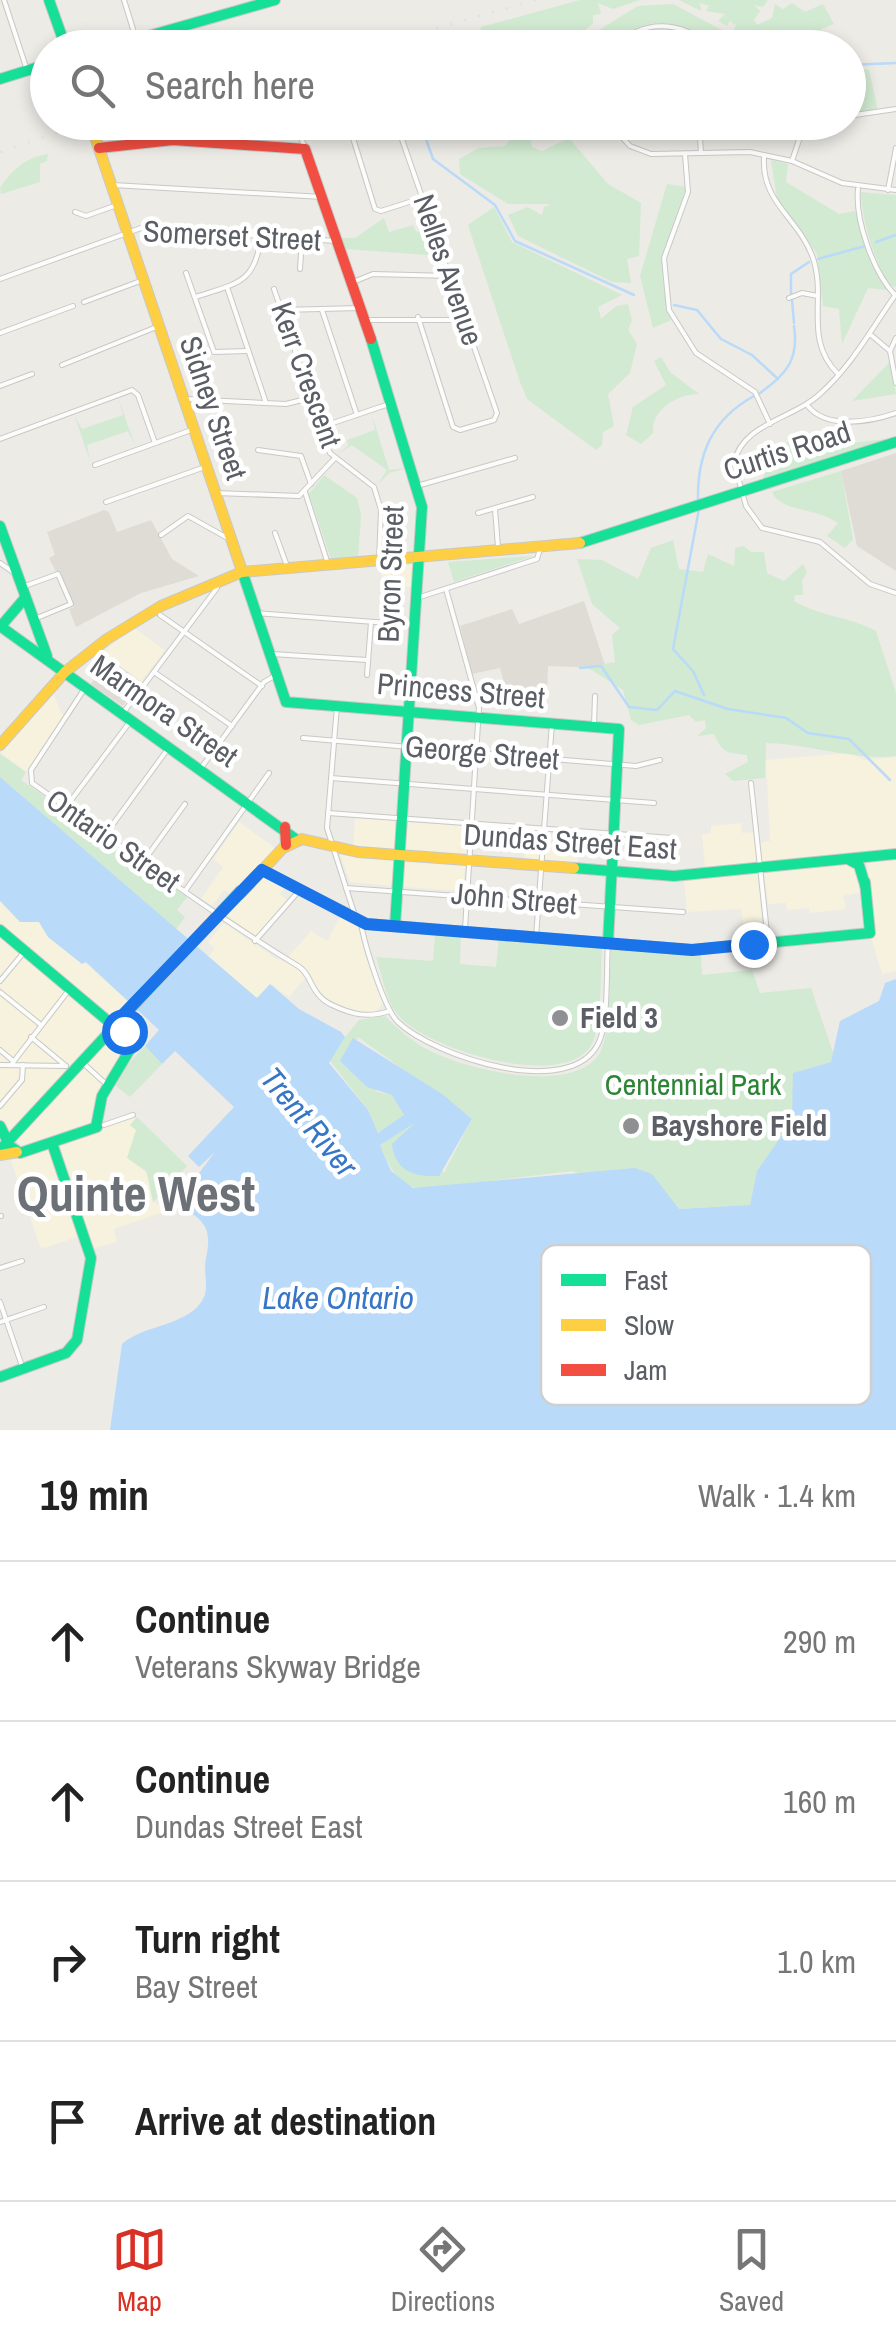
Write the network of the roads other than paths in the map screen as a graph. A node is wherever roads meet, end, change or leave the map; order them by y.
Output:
1 (4, 0) edge
2 (49, 0) edge
3 (124, 0) edge
4 (275, 0) edge
5 (253, 3) edge
6 (60, 30) edge
7 (133, 30) edge
8 (165, 30) edge
9 (639, 30) edge
10 (679, 30) edge
11 (30, 69) edge
12 (27, 70) junction
13 (0, 79) edge
14 (896, 110) edge
15 (866, 114) edge
16 (96, 140) edge
17 (303, 140) edge
18 (354, 140) edge
19 (403, 140) edge
20 (624, 140) edge
21 (701, 140) edge
22 (799, 140) edge
23 (99, 148) junction
24 (896, 148) edge
25 (306, 149) junction
26 (701, 152) junction
27 (684, 154) junction
28 (764, 155) junction
29 (792, 162) junction
30 (111, 185) junction
31 (858, 186) junction
32 (888, 190) junction
33 (896, 190) edge
34 (322, 197) junction
35 (425, 197) junction
36 (118, 204) junction
37 (76, 212) dead end
38 (127, 232) junction
39 (261, 236) junction
40 (302, 239) junction
41 (338, 240) junction
42 (300, 268) dead end
43 (186, 273) dead end
44 (452, 276) junction
45 (0, 279) edge
46 (143, 280) junction
47 (352, 283) junction
48 (227, 286) junction
49 (274, 289) dead end
50 (896, 294) edge
51 (818, 296) junction
52 (196, 297) junction
53 (789, 298) dead end
54 (84, 302) dead end
55 (73, 306) dead end
56 (360, 308) junction
57 (281, 310) junction
58 (322, 310) junction
59 (418, 317) junction
60 (365, 320) junction
61 (465, 320) junction
62 (158, 326) junction
63 (0, 333) edge
64 (871, 335) junction
65 (896, 338) edge
66 (248, 350) junction
67 (890, 351) junction
68 (62, 366) dead end
69 (32, 374) dead end
70 (838, 374) junction
71 (896, 383) edge
72 (0, 386) edge
73 (310, 398) junction
74 (184, 399) junction
75 (266, 403) junction
76 (393, 403) junction
77 (807, 405) junction
78 (896, 413) edge
79 (356, 415) junction
80 (770, 424) junction
81 (321, 427) junction
82 (194, 429) junction
83 (0, 439) edge
84 (896, 442) edge
85 (155, 443) junction
86 (258, 450) dead end
87 (335, 458) junction
88 (515, 458) dead end
89 (94, 465) dead end
90 (206, 466) junction
91 (311, 484) junction
92 (417, 486) junction
93 (305, 492) junction
94 (741, 492) junction
95 (215, 493) junction
96 (534, 497) dead end
97 (106, 502) dead end
98 (496, 509) junction
99 (478, 513) dead end
100 (0, 526) edge
101 (275, 533) dead end
102 (160, 536) dead end
103 (231, 540) junction
104 (540, 550) junction
105 (498, 552) junction
106 (419, 558) junction
107 (378, 561) junction
108 (0, 562) edge
109 (328, 564) junction
110 (286, 566) junction
111 (242, 572) junction
112 (16, 574) junction
113 (217, 588) dead end
114 (446, 589) junction
115 (23, 592) junction
116 (896, 593) edge
117 (417, 598) junction
118 (255, 613) junction
119 (160, 615) dead end
120 (32, 620) junction
121 (370, 622) junction
122 (415, 625) junction
123 (0, 626) edge
124 (184, 632) junction
125 (269, 654) junction
126 (47, 656) junction
127 (368, 660) junction
128 (65, 672) junction
129 (154, 672) junction
130 (276, 675) junction
131 (366, 676) dead end
132 (86, 686) junction
133 (262, 686) junction
134 (595, 696) dead end
135 (293, 704) joint
136 (337, 706) junction
137 (409, 712) junction
138 (128, 716) junction
139 (479, 718) junction
140 (552, 723) junction
141 (232, 726) junction
142 (594, 726) junction
143 (303, 738) dead end
144 (334, 741) junction
145 (0, 745) edge
146 (170, 746) junction
147 (407, 748) junction
148 (478, 754) junction
149 (549, 759) junction
150 (660, 760) dead end
151 (620, 764) junction
152 (201, 768) junction
153 (270, 773) dead end
154 (331, 778) junction
155 (751, 783) dead end
156 (405, 784) junction
157 (475, 788) junction
158 (547, 794) junction
159 (618, 800) junction
160 (250, 802) junction
161 (654, 803) dead end
162 (185, 804) dead end
163 (66, 807) junction
164 (328, 813) junction
165 (402, 818) junction
166 (474, 824) junction
167 (544, 830) junction
168 (105, 835) junction
169 (615, 835) junction
170 (672, 838) dead end
171 (292, 842) junction
172 (332, 847) junction
173 (896, 854) edge
174 (400, 855) junction
175 (862, 858) junction
176 (847, 859) junction
177 (471, 861) junction
178 (143, 862) junction
179 (541, 866) junction
180 (761, 868) junction
181 (613, 871) junction
182 (259, 873) junction
183 (865, 884) junction
184 (346, 888) junction
185 (398, 890) junction
186 (299, 891) junction
187 (184, 892) junction
188 (468, 895) junction
189 (539, 901) junction
190 (611, 907) junction
191 (683, 912) dead end
192 (220, 916) junction
193 (358, 921) junction
194 (396, 926) junction
195 (0, 930) edge
196 (465, 931) junction
197 (536, 937) junction
198 (256, 941) junction
199 (608, 943) junction
200 (768, 943) junction
201 (26, 951) junction
202 (0, 981) edge
203 (71, 988) junction
204 (0, 992) edge
205 (390, 1011) junction
206 (114, 1024) junction
207 (40, 1025) junction
208 (31, 1036) junction
209 (0, 1050) edge
210 (80, 1060) junction
211 (12, 1062) junction
212 (0, 1065) edge
213 (23, 1065) junction
214 (68, 1068) junction
215 (108, 1086) junction
216 (0, 1106) edge
217 (132, 1115) dead end
218 (0, 1126) edge
219 (100, 1126) junction
220 (52, 1143) junction
221 (2, 1147) edge
222 (22, 1260) dead end
223 (0, 1268) edge
224 (0, 1302) edge
225 (44, 1307) dead end
226 (3, 1321) edge
227 (23, 1368) junction
228 (0, 1376) edge

1 - 12 street
2 - 6 street
3 - 7 street
4 - 5 street
5 - 8 street
9 - 10 street
11 - 12 street
12 - 13 street
14 - 15 street
16 - 23 street, Sidney Street
17 - 25 street, Byron Street
18 - 35 street
19 - 35 street, Nelles Avenue
20 - 27 street
21 - 26 street
22 - 29 street
23 - 25 street
23 - 30 street, Sidney Street
24 - 32 street
25 - 34 street, Byron Street
26 - 27 street
26 - 28 street
27 - 80 street
28 - 29 street
28 - 51 street
29 - 31 street
30 - 34 street
30 - 36 street, Sidney Street
31 - 32 street
31 - 50 street
32 - 33 street
34 - 41 street, Byron Street
35 - 44 street, Nelles Avenue
36 - 37 street
36 - 38 street, Sidney Street
38 - 39 street, Somerset Street
38 - 45 street, Somerset Street
38 - 46 street, Sidney Street
39 - 40 street, Somerset Street
39 - 48 street
40 - 41 street, Somerset Street
40 - 42 street
41 - 47 street, Byron Street
43 - 52 street
44 - 47 street
44 - 61 street, Nelles Avenue
46 - 54 street
46 - 62 street, Sidney Street
47 - 56 street, Byron Street
48 - 52 street
48 - 66 street
49 - 57 street, Kerr Crescent
50 - 64 street
51 - 53 street
51 - 70 street
52 - 66 street
55 - 63 street
56 - 58 street
56 - 60 street, Byron Street
57 - 58 street
57 - 73 street, Kerr Crescent
58 - 79 street
59 - 60 street
59 - 61 street
59 - 61 street, Nelles Avenue
60 - 76 street, Byron Street
62 - 68 street
62 - 74 street, Sidney Street
64 - 67 street
64 - 70 street
65 - 67 street
66 - 75 street
67 - 71 street
69 - 72 street
70 - 77 street
73 - 75 street
73 - 81 street, Kerr Crescent
74 - 75 street
74 - 82 street, Sidney Street
76 - 79 street
76 - 92 street, Byron Street
77 - 78 street
77 - 80 street
79 - 81 street
80 - 94 street
81 - 87 street, Kerr Crescent
82 - 85 street
82 - 90 street, Sidney Street
83 - 85 street
84 - 94 street, Curtis Road
85 - 89 street
86 - 91 street
87 - 91 street
87 - 107 street, Kerr Crescent
88 - 92 street
90 - 95 street, Sidney Street
90 - 97 street
91 - 93 street
92 - 106 street, Byron Street
93 - 95 street
93 - 109 street
94 - 104 street, Curtis Road
94 - 116 street
95 - 103 street, Sidney Street
96 - 98 street
98 - 99 street
98 - 105 street
100 - 112 street
101 - 110 street
102 - 103 street
103 - 111 street, Sidney Street
104 - 105 street, Curtis Road
104 - 114 street
105 - 106 street, Curtis Road
106 - 107 street, Curtis Road
106 - 117 street, Byron Street
107 - 109 street, Curtis Road
108 - 112 street
109 - 110 street, Curtis Road
110 - 111 street, Curtis Road
111 - 118 street, Sidney Street
111 - 128 street, Curtis Road
112 - 115 street
113 - 124 street
114 - 117 street
114 - 139 street
115 - 120 street
115 - 120 street
115 - 123 street
117 - 122 street, Byron Street
118 - 121 street
118 - 125 street, Sidney Street
119 - 124 street
120 - 126 street
121 - 122 street
121 - 127 street
122 - 137 street, Byron Street
123 - 126 street, Marmora Street
124 - 129 street
124 - 133 street
125 - 127 street
125 - 130 street, Sidney Street
126 - 128 street, Marmora Street
127 - 131 street
128 - 132 street, Marmora Street
128 - 145 street, Curtis Road
129 - 138 street
129 - 141 street
130 - 133 street
130 - 135 street, Sidney Street
132 - 138 street, Marmora Street
132 - 163 street, Ontario Street
133 - 141 street
134 - 142 street
135 - 136 street, Princess Street
136 - 137 street, Princess Street
136 - 144 street
137 - 139 street, Princess Street
137 - 147 street, Byron Street
138 - 146 street, Marmora Street
138 - 163 street
139 - 140 street, Princess Street
139 - 148 street
140 - 142 street, Princess Street
140 - 149 street
141 - 152 street
142 - 151 street, Princess Street
143 - 144 street, George Street
144 - 147 street, George Street
144 - 154 street
146 - 152 street, Marmora Street
146 - 168 street
147 - 148 street, George Street
147 - 156 street, Byron Street
148 - 149 street, George Street
148 - 157 street
149 - 151 street, George Street
149 - 158 street
150 - 151 street, George Street
151 - 159 street
152 - 160 street, Marmora Street
153 - 160 street
154 - 156 street
154 - 164 street
155 - 180 street
156 - 157 street
156 - 165 street, Byron Street
157 - 158 street
157 - 166 street
158 - 159 street
158 - 167 street
159 - 161 street
159 - 169 street
160 - 171 street, Marmora Street
160 - 187 street
162 - 178 street
163 - 168 street, Ontario Street
164 - 165 street
164 - 172 street
165 - 166 street
165 - 174 street, Byron Street
166 - 167 street
166 - 177 street
167 - 169 street
167 - 179 street
168 - 178 street, Ontario Street
169 - 170 street
169 - 181 street
171 - 172 street, Dundas Street East
171 - 182 street
172 - 174 street, Dundas Street East
172 - 184 street
173 - 175 street, Dundas Street East
174 - 177 street, Dundas Street East
174 - 185 street, Byron Street
175 - 176 street, Dundas Street East
175 - 183 street
176 - 180 street, Dundas Street East
176 - 183 street
177 - 179 street, Dundas Street East
177 - 188 street
178 - 187 street, Ontario Street
179 - 181 street, Dundas Street East
179 - 189 street
180 - 181 street, Dundas Street East
180 - 200 street
181 - 190 street
182 - 186 street
182 - 192 street
183 - 200 street
184 - 185 street, John Street
184 - 193 street
185 - 188 street, John Street
185 - 194 street, Byron Street
186 - 193 street
186 - 198 street
187 - 192 street, Ontario Street
188 - 189 street, John Street
188 - 196 street
189 - 190 street, John Street
189 - 197 street
190 - 191 street, John Street
190 - 199 street
192 - 198 street, Ontario Street
192 - 206 street
193 - 194 street
193 - 205 street
194 - 196 street
195 - 201 street
196 - 197 street
197 - 199 street
198 - 205 street, Ontario Street
199 - 200 street
199 - 205 street
201 - 202 street
201 - 203 street
203 - 206 street
203 - 207 street
204 - 207 street
206 - 210 street
206 - 215 street
207 - 208 street
208 - 211 street
208 - 214 street
209 - 211 street
210 - 214 street
210 - 215 street
211 - 212 street
211 - 213 street
213 - 214 street
213 - 216 street
214 - 221 street
215 - 219 street
217 - 219 street
218 - 221 street
219 - 220 street
220 - 221 street
220 - 227 street
222 - 223 street
224 - 226 street
225 - 226 street
226 - 227 street
227 - 228 street

